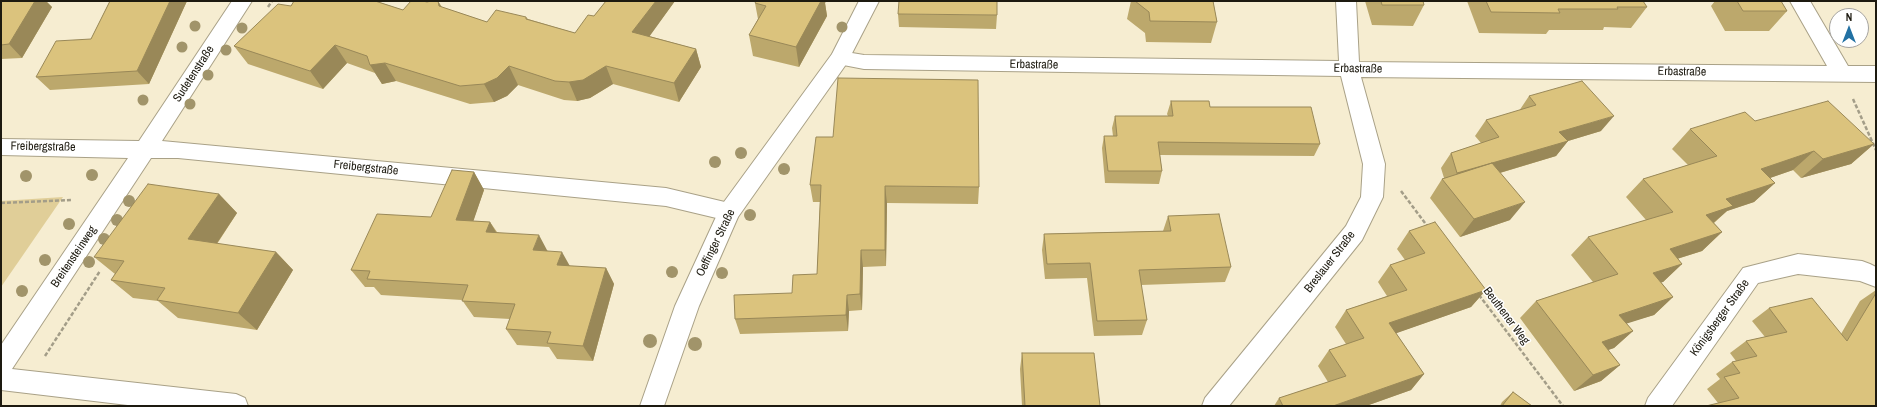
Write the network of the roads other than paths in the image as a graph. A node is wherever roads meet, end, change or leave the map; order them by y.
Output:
1 (242, 1) edge
2 (869, 1) edge
3 (1346, 1) edge
4 (1800, 1) edge
5 (840, 58) junction
6 (1349, 69) junction
7 (1842, 74) junction
8 (1876, 74) edge
9 (1, 147) edge
10 (146, 148) junction
11 (729, 212) junction
12 (1876, 277) edge
13 (1, 365) edge
14 (1, 379) edge
15 (236, 406) edge
16 (652, 406) edge
17 (1214, 406) edge
18 (1657, 406) edge

1 - 10 street, Sudetenstraße
2 - 5 street, Oeffinger Straße
3 - 6 street, Breslauer Straße
4 - 7 street
5 - 6 street, Erbastraße
5 - 11 street, Oeffinger Straße
6 - 7 street, Erbastraße
6 - 17 street, Breslauer Straße
7 - 8 street, Erbastraße
9 - 10 street, Freibergstraße
10 - 11 street, Freibergstraße
10 - 13 street, Breitensteinweg
11 - 16 street, Oeffinger Straße
12 - 18 street, Königsberger Straße
14 - 15 street

